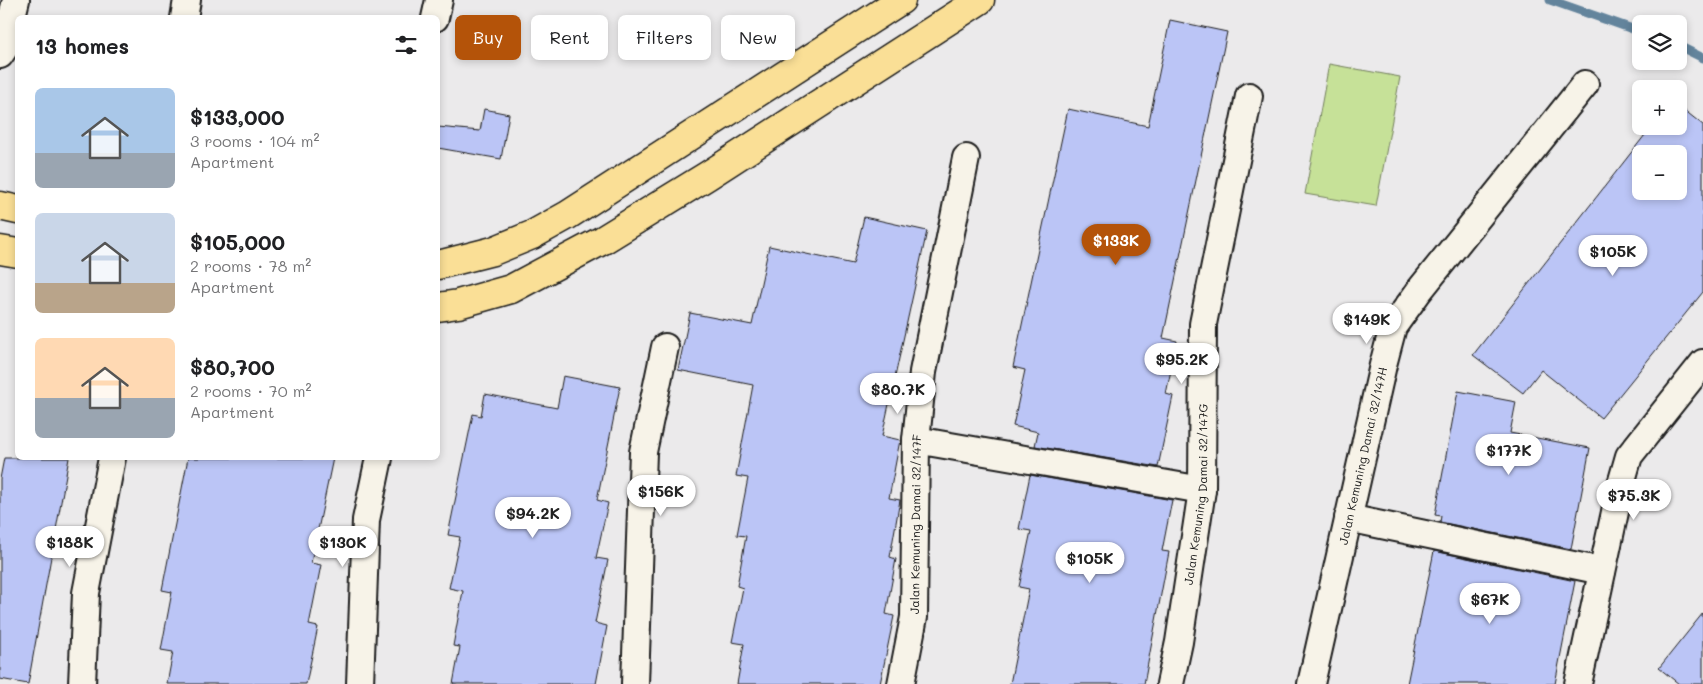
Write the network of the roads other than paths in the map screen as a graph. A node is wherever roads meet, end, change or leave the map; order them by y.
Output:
1 (16, 0) edge
2 (187, 0) edge
3 (438, 0) edge
4 (901, 0) edge
5 (980, 0) edge
6 (184, 15) edge
7 (436, 15) edge
8 (0, 56) edge
9 (1585, 84) dead end
10 (1248, 96) dead end
11 (966, 158) dead end
12 (0, 206) edge
13 (15, 209) edge
14 (0, 250) edge
15 (15, 252) edge
16 (440, 264) edge
17 (440, 307) edge
18 (665, 347) dead end
19 (1703, 364) edge
20 (916, 440) junction
21 (112, 460) edge
22 (379, 460) edge
23 (1202, 490) junction
24 (1348, 518) junction
25 (1602, 571) junction
26 (82, 684) edge
27 (360, 684) edge
28 (635, 684) edge
29 (901, 684) edge
30 (1170, 684) edge
31 (1311, 684) edge
32 (1578, 684) edge

1 - 8 street
2 - 6 street
3 - 7 street
4 - 16 highway
5 - 17 highway
9 - 24 street, Jalan Kemuning Damai 32/147H
10 - 23 street, Jalan Kemuning Damai 32/147G
11 - 20 street, Jalan Kemuning Damai 32/147F
12 - 13 highway
14 - 15 highway
18 - 28 street
19 - 25 street
20 - 23 street
20 - 29 street, Jalan Kemuning Damai 32/147F
21 - 26 street
22 - 27 street
23 - 30 street, Jalan Kemuning Damai 32/147G
24 - 25 street
24 - 31 street, Jalan Kemuning Damai 32/147H
25 - 32 street

